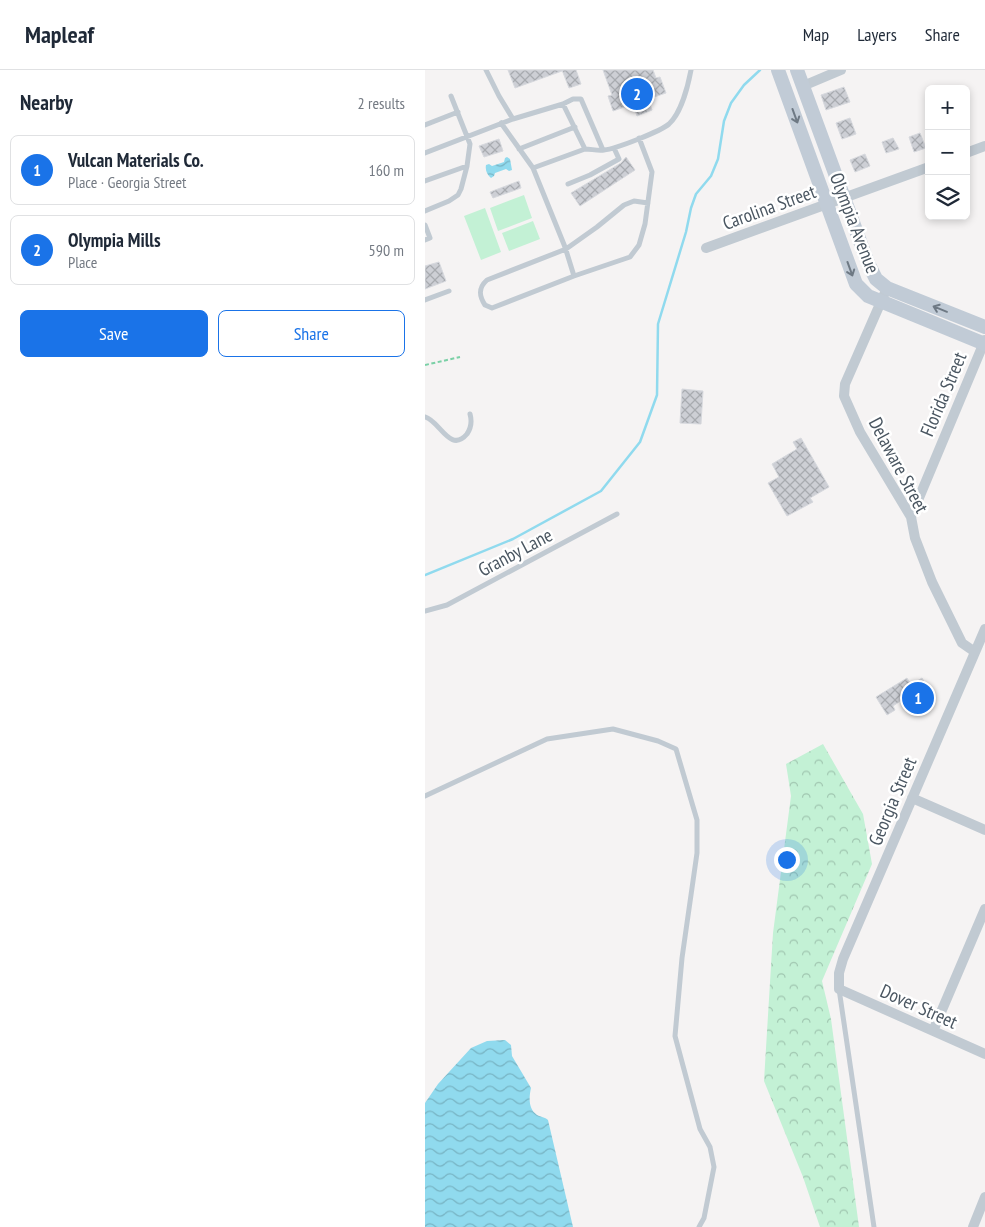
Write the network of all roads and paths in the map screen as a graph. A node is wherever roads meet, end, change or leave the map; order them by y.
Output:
1 (486, 70) edge
2 (691, 70) edge
3 (778, 70) edge
4 (797, 70) edge
5 (841, 70) edge
6 (803, 86) junction
7 (451, 96) dead end
8 (563, 104) junction
9 (457, 112) junction
10 (513, 119) junction
11 (501, 123) junction
12 (425, 125) edge
13 (575, 127) junction
14 (467, 136) junction
15 (639, 138) junction
16 (985, 146) edge
17 (614, 148) junction
18 (519, 149) junction
19 (585, 149) junction
20 (603, 150) junction
21 (970, 151) edge
22 (425, 153) edge
23 (467, 166) junction
24 (533, 168) junction
25 (925, 168) edge
26 (425, 181) edge
27 (568, 184) dead end
28 (844, 198) junction
29 (648, 203) junction
30 (827, 204) junction
31 (425, 210) edge
32 (425, 225) edge
33 (425, 240) edge
34 (706, 248) dead end
35 (566, 249) junction
36 (574, 276) junction
37 (449, 291) dead end
38 (884, 294) junction
39 (425, 300) edge
40 (985, 327) edge
41 (984, 343) edge
42 (460, 356) dead end
43 (425, 365) edge
44 (470, 414) dead end
45 (425, 417) edge
46 (617, 514) dead end
47 (911, 517) junction
48 (425, 611) edge
49 (985, 629) edge
50 (975, 652) junction
51 (425, 796) edge
52 (912, 798) junction
53 (985, 830) edge
54 (985, 909) edge
55 (839, 989) junction
56 (933, 1031) junction
57 (985, 1054) edge
58 (985, 1198) edge
59 (699, 1227) edge
60 (873, 1227) edge
61 (973, 1227) edge

1 - 10 lane
2 - 15 lane
3 -> 30 main road, Olympia Avenue
4 - 6 main road, Olympia Avenue
5 - 6 street
6 - 28 main road, Olympia Avenue
7 - 9 lane
8 - 10 lane
8 - 13 lane
8 - 20 lane
9 - 12 lane
9 - 14 lane
10 - 11 lane
11 - 14 lane
11 - 18 lane
13 - 18 lane
13 - 19 lane
14 - 22 lane
14 - 23 lane
15 - 17 lane
15 - 29 lane
16 - 21 street
17 - 20 lane
17 - 27 lane
18 - 24 lane
19 - 20 lane
19 - 24 lane
23 - 26 lane
23 - 31 lane
24 - 35 lane
25 - 28 street, Carolina Street
28 - 30 street, Carolina Street
28 - 38 main road, Olympia Avenue
29 - 35 lane
29 - 36 lane
30 - 34 street, Carolina Street
30 -> 38 main road, Olympia Avenue
32 - 33 lane
35 - 36 lane
35 - 36 lane
37 - 39 lane
40 -> 38 main road, Olympia Avenue
38 - 41 main road, Olympia Avenue
38 - 47 street, Delaware Street
41 - 47 street, Florida Street
42 - 43 path
44 - 45 lane
46 - 48 lane, Granby Lane
47 - 50 street, Delaware Street
49 - 50 street, Georgia Street
50 - 52 street, Georgia Street
51 - 59 lane
52 - 53 street
52 - 55 street, Georgia Street
54 - 56 street
55 - 56 street, Dover Street
55 - 60 lane
56 - 57 street, Dover Street
58 - 61 street

